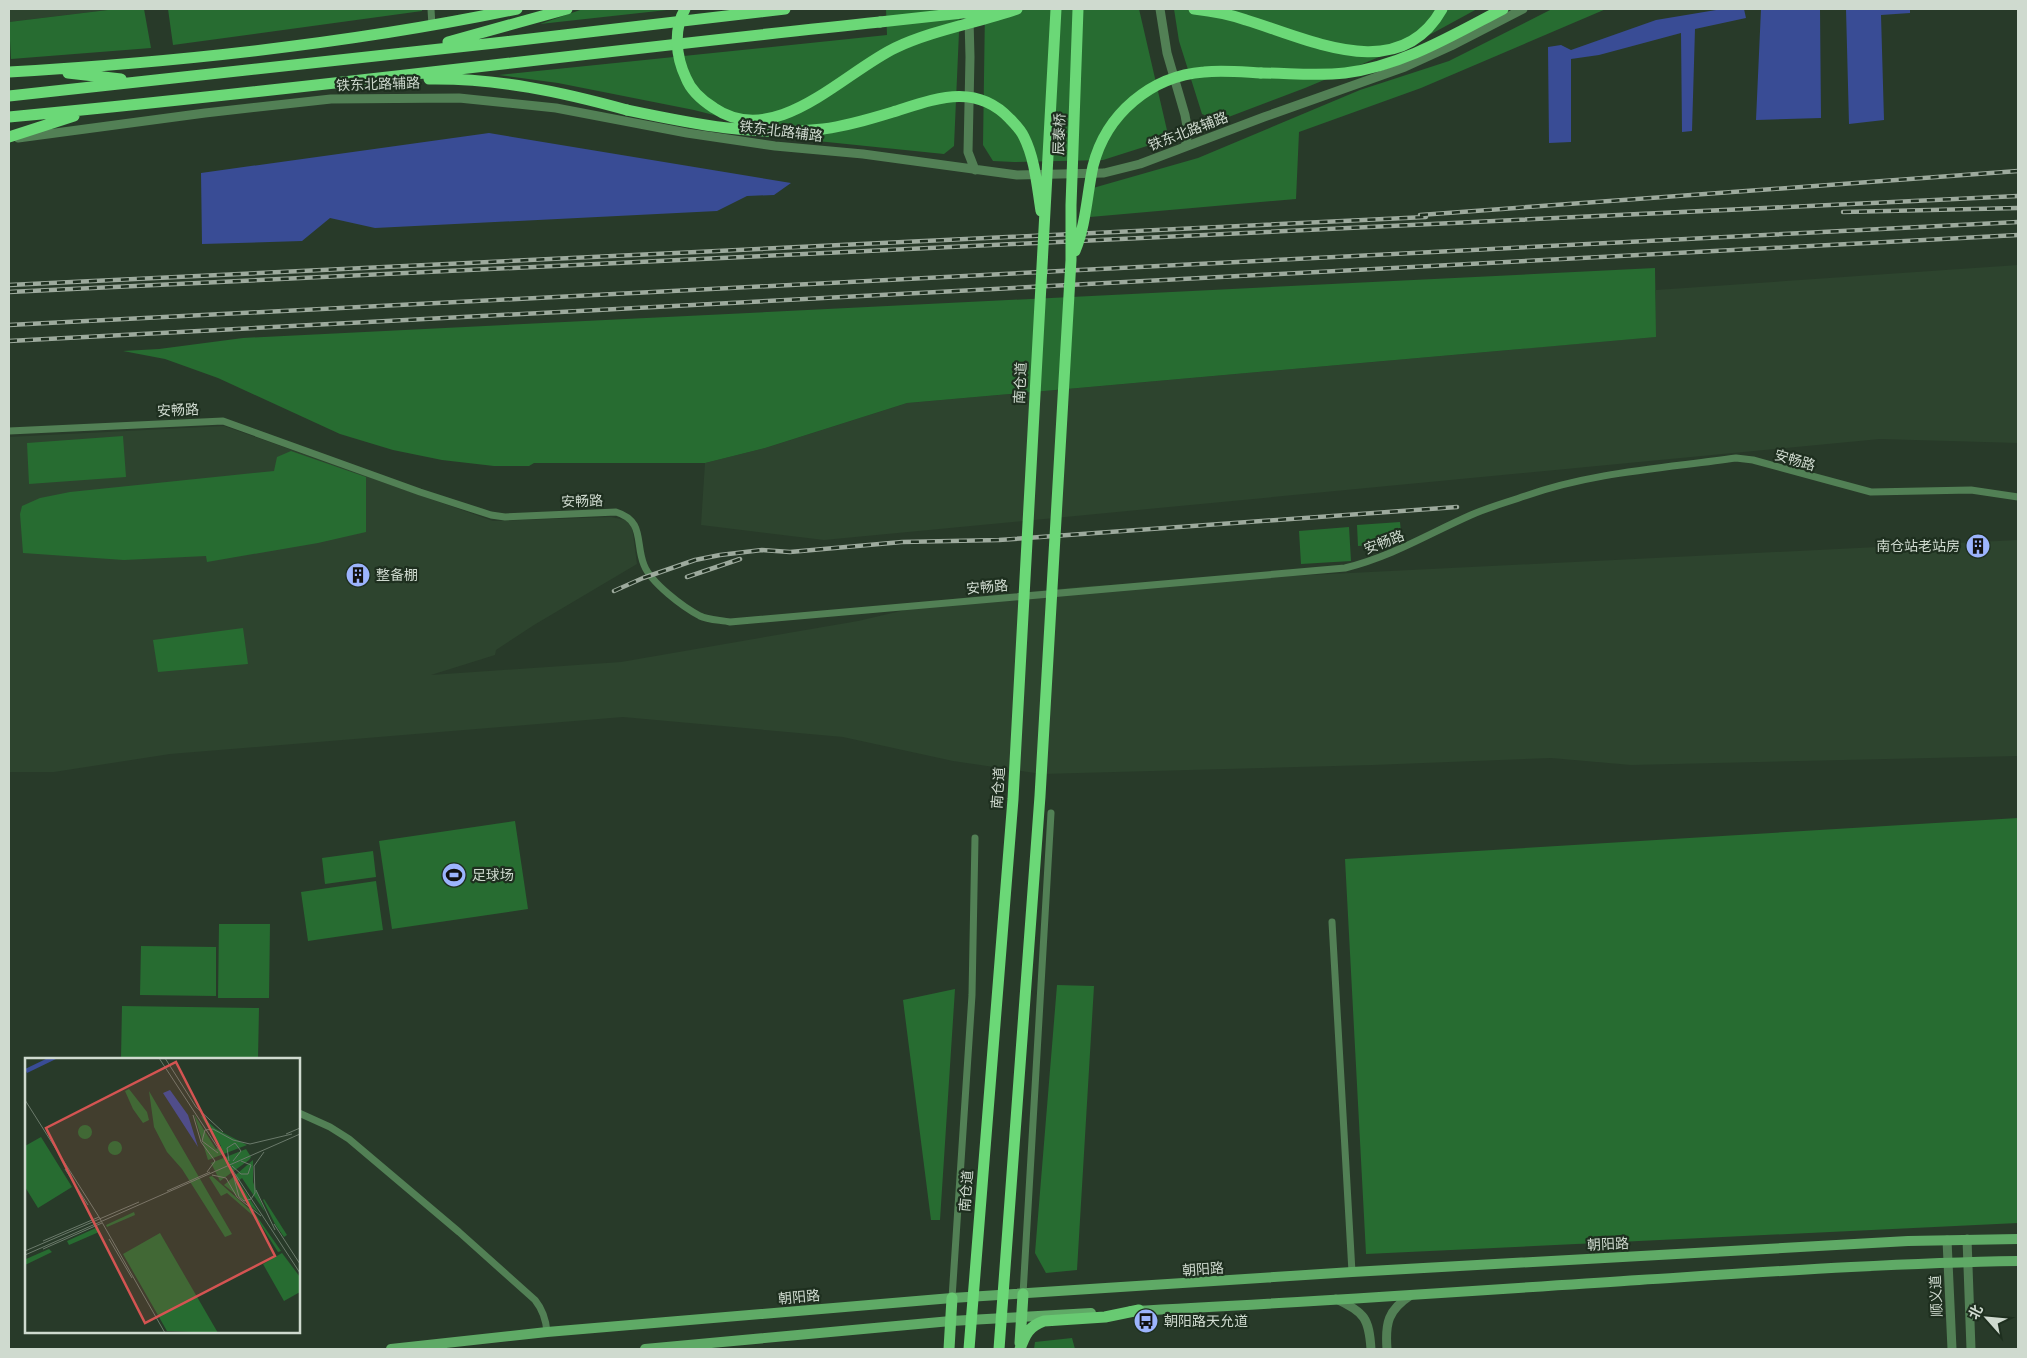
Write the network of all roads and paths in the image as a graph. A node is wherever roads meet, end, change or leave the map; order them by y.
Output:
1 (431, 9) edge
2 (518, 9) edge
3 (685, 9) edge
4 (785, 9) edge
5 (968, 9) edge
6 (999, 9) edge
7 (1018, 9) edge
8 (1056, 9) edge
9 (1078, 9) edge
10 (1160, 9) edge
11 (1194, 9) edge
12 (1442, 9) edge
13 (1503, 9) edge
14 (1523, 9) edge
15 (564, 10) edge
16 (432, 26) junction
17 (408, 52) junction
18 (42, 70) junction
19 (9, 72) edge
20 (370, 80) junction
21 (143, 82) junction
22 (9, 96) edge
23 (92, 110) junction
24 (9, 118) edge
25 (9, 138) edge
26 (1185, 148) junction
27 (975, 170) junction
28 (1044, 227) junction
29 (1071, 260) junction
30 (9, 431) edge
31 (2018, 497) edge
32 (1051, 813) dead end
33 (975, 838) dead end
34 (1332, 922) dead end
35 (300, 1113) edge
36 (2018, 1239) edge
37 (1947, 1240) junction
38 (1967, 1240) junction
39 (2018, 1261) edge
40 (1948, 1262) junction
41 (1966, 1262) junction
42 (1352, 1272) junction
43 (1023, 1294) junction
44 (1411, 1295) junction
45 (952, 1298) junction
46 (1336, 1299) junction
47 (1139, 1310) junction
48 (1022, 1316) junction
49 (951, 1321) junction
50 (548, 1332) junction
51 (392, 1349) edge
52 (404, 1349) edge
53 (645, 1349) edge
54 (949, 1349) edge
55 (969, 1349) edge
56 (999, 1349) edge
57 (1020, 1349) edge
58 (1371, 1349) edge
59 (1387, 1349) edge
60 (1952, 1349) edge
61 (1971, 1349) edge

1 - 16 street
2 - 16 highway
3 - 7 highway, bridge
4 - 17 highway
5 - 27 street
6 - 20 highway, bridge
8 - 28 highway, 辰泰桥, bridge
9 - 29 highway, 辰泰桥, bridge
10 - 26 street
11 - 12 highway
13 - 29 highway, bridge
14 - 26 street, 铁东北路辅路
15 - 17 highway
16 - 18 highway
17 - 21 highway
18 - 19 highway
18 - 21 highway
20 - 23 highway
20 - 28 highway, bridge
21 - 22 highway
23 - 24 highway
23 - 25 highway
25 - 27 street, 铁东北路辅路
26 - 27 street, 铁东北路辅路
28 - 55 highway, 南仓道, bridge
29 - 56 highway, bridge
30 - 31 street, 安畅路
32 - 43 street
33 - 45 street
34 - 42 street
35 - 50 street
36 - 38 main road, 朝阳路
37 - 38 main road, 朝阳路
37 - 40 street, 顺义道
37 - 42 main road, 朝阳路
38 - 41 street
39 - 41 main road
40 - 41 main road
40 - 44 main road
40 - 60 street, 顺义道
41 - 61 street
42 - 43 main road, 朝阳路
43 - 45 main road, 朝阳路
43 - 48 main road
44 - 46 main road
44 - 59 street
45 - 49 main road
45 - 50 main road, 朝阳路
46 - 47 main road
46 - 58 street
47 - 48 main road
47 - 57 main road
48 - 49 main road
48 - 57 main road
49 - 53 main road
49 - 54 main road
50 - 52 main road, 朝阳路
51 - 52 main road, 朝阳路

